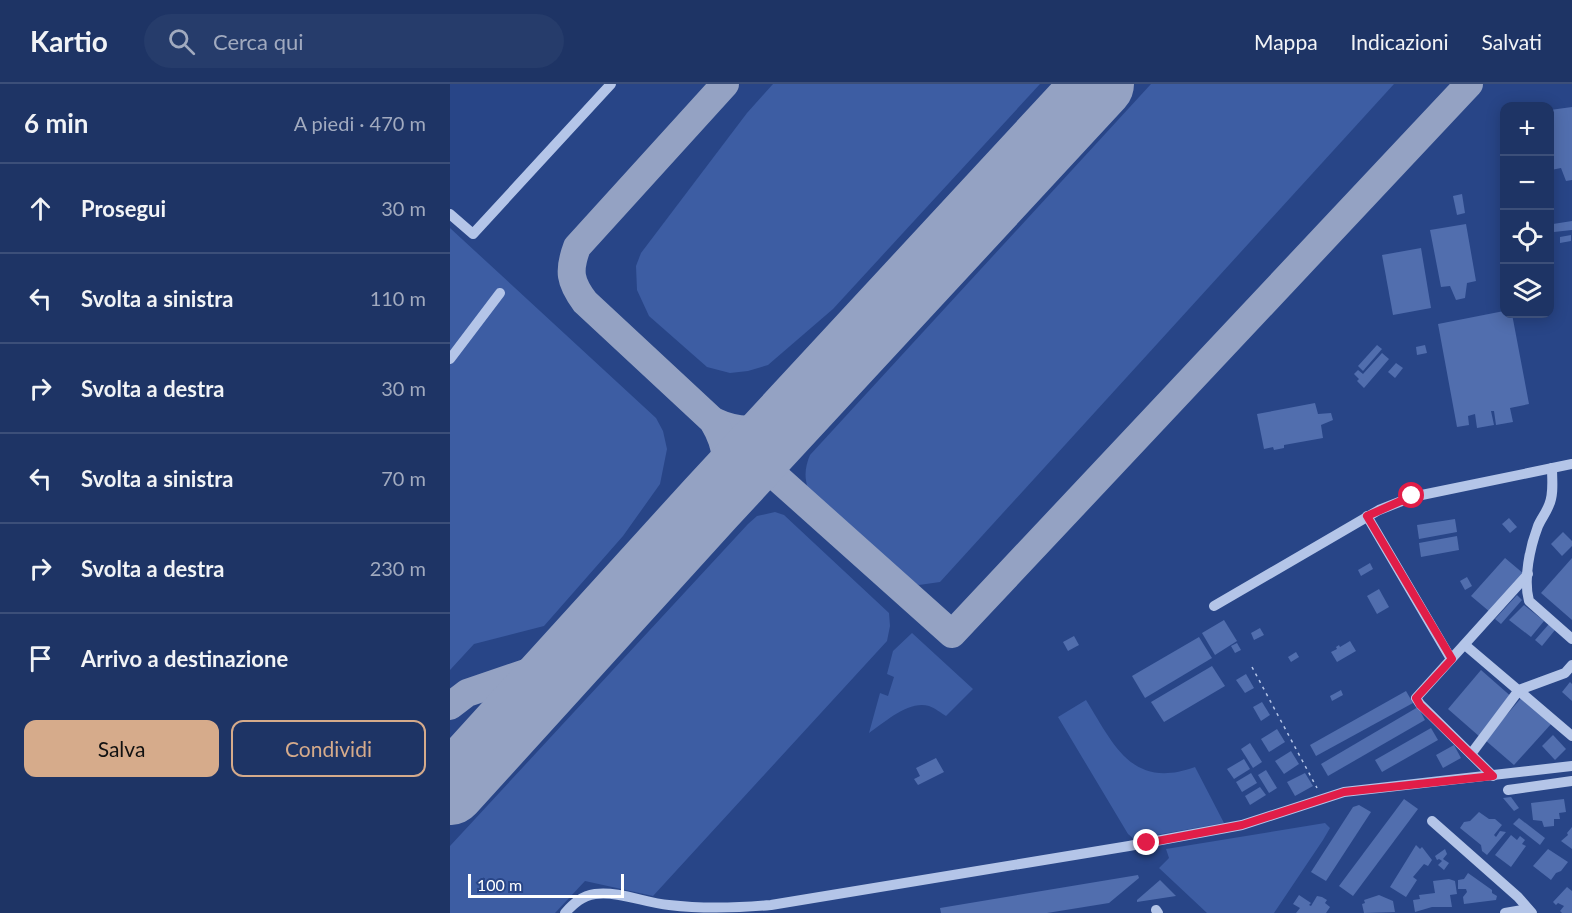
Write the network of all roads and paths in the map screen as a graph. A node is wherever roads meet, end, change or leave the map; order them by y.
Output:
1 (611, 84) edge
2 (450, 214) edge
3 (500, 293) dead end
4 (450, 359) edge
5 (1572, 464) edge
6 (1552, 468) junction
7 (1367, 516) junction
8 (1528, 574) junction
9 (1214, 606) dead end
10 (1572, 639) edge
11 (1465, 645) junction
12 (1452, 659) junction
13 (1252, 667) dead end
14 (1570, 672) edge
15 (1519, 690) junction
16 (1572, 736) edge
17 (1471, 754) junction
18 (1572, 766) edge
19 (1493, 776) junction
20 (1572, 781) edge
21 (1508, 790) dead end
22 (1319, 795) dead end
23 (1432, 821) dead end
24 (1530, 911) edge
25 (565, 913) edge
26 (1505, 913) edge

1 - 2 street
3 - 4 street
5 - 6 street
6 - 7 street
6 - 8 street
7 - 9 street
7 - 12 street
8 - 10 street
8 - 11 street
11 - 12 street
11 - 15 street
12 - 17 street
13 - 22 path
14 - 15 street
15 - 16 street
15 - 17 street
17 - 19 street
18 - 19 street
19 - 25 street
20 - 21 street
23 - 24 street
24 - 26 street

